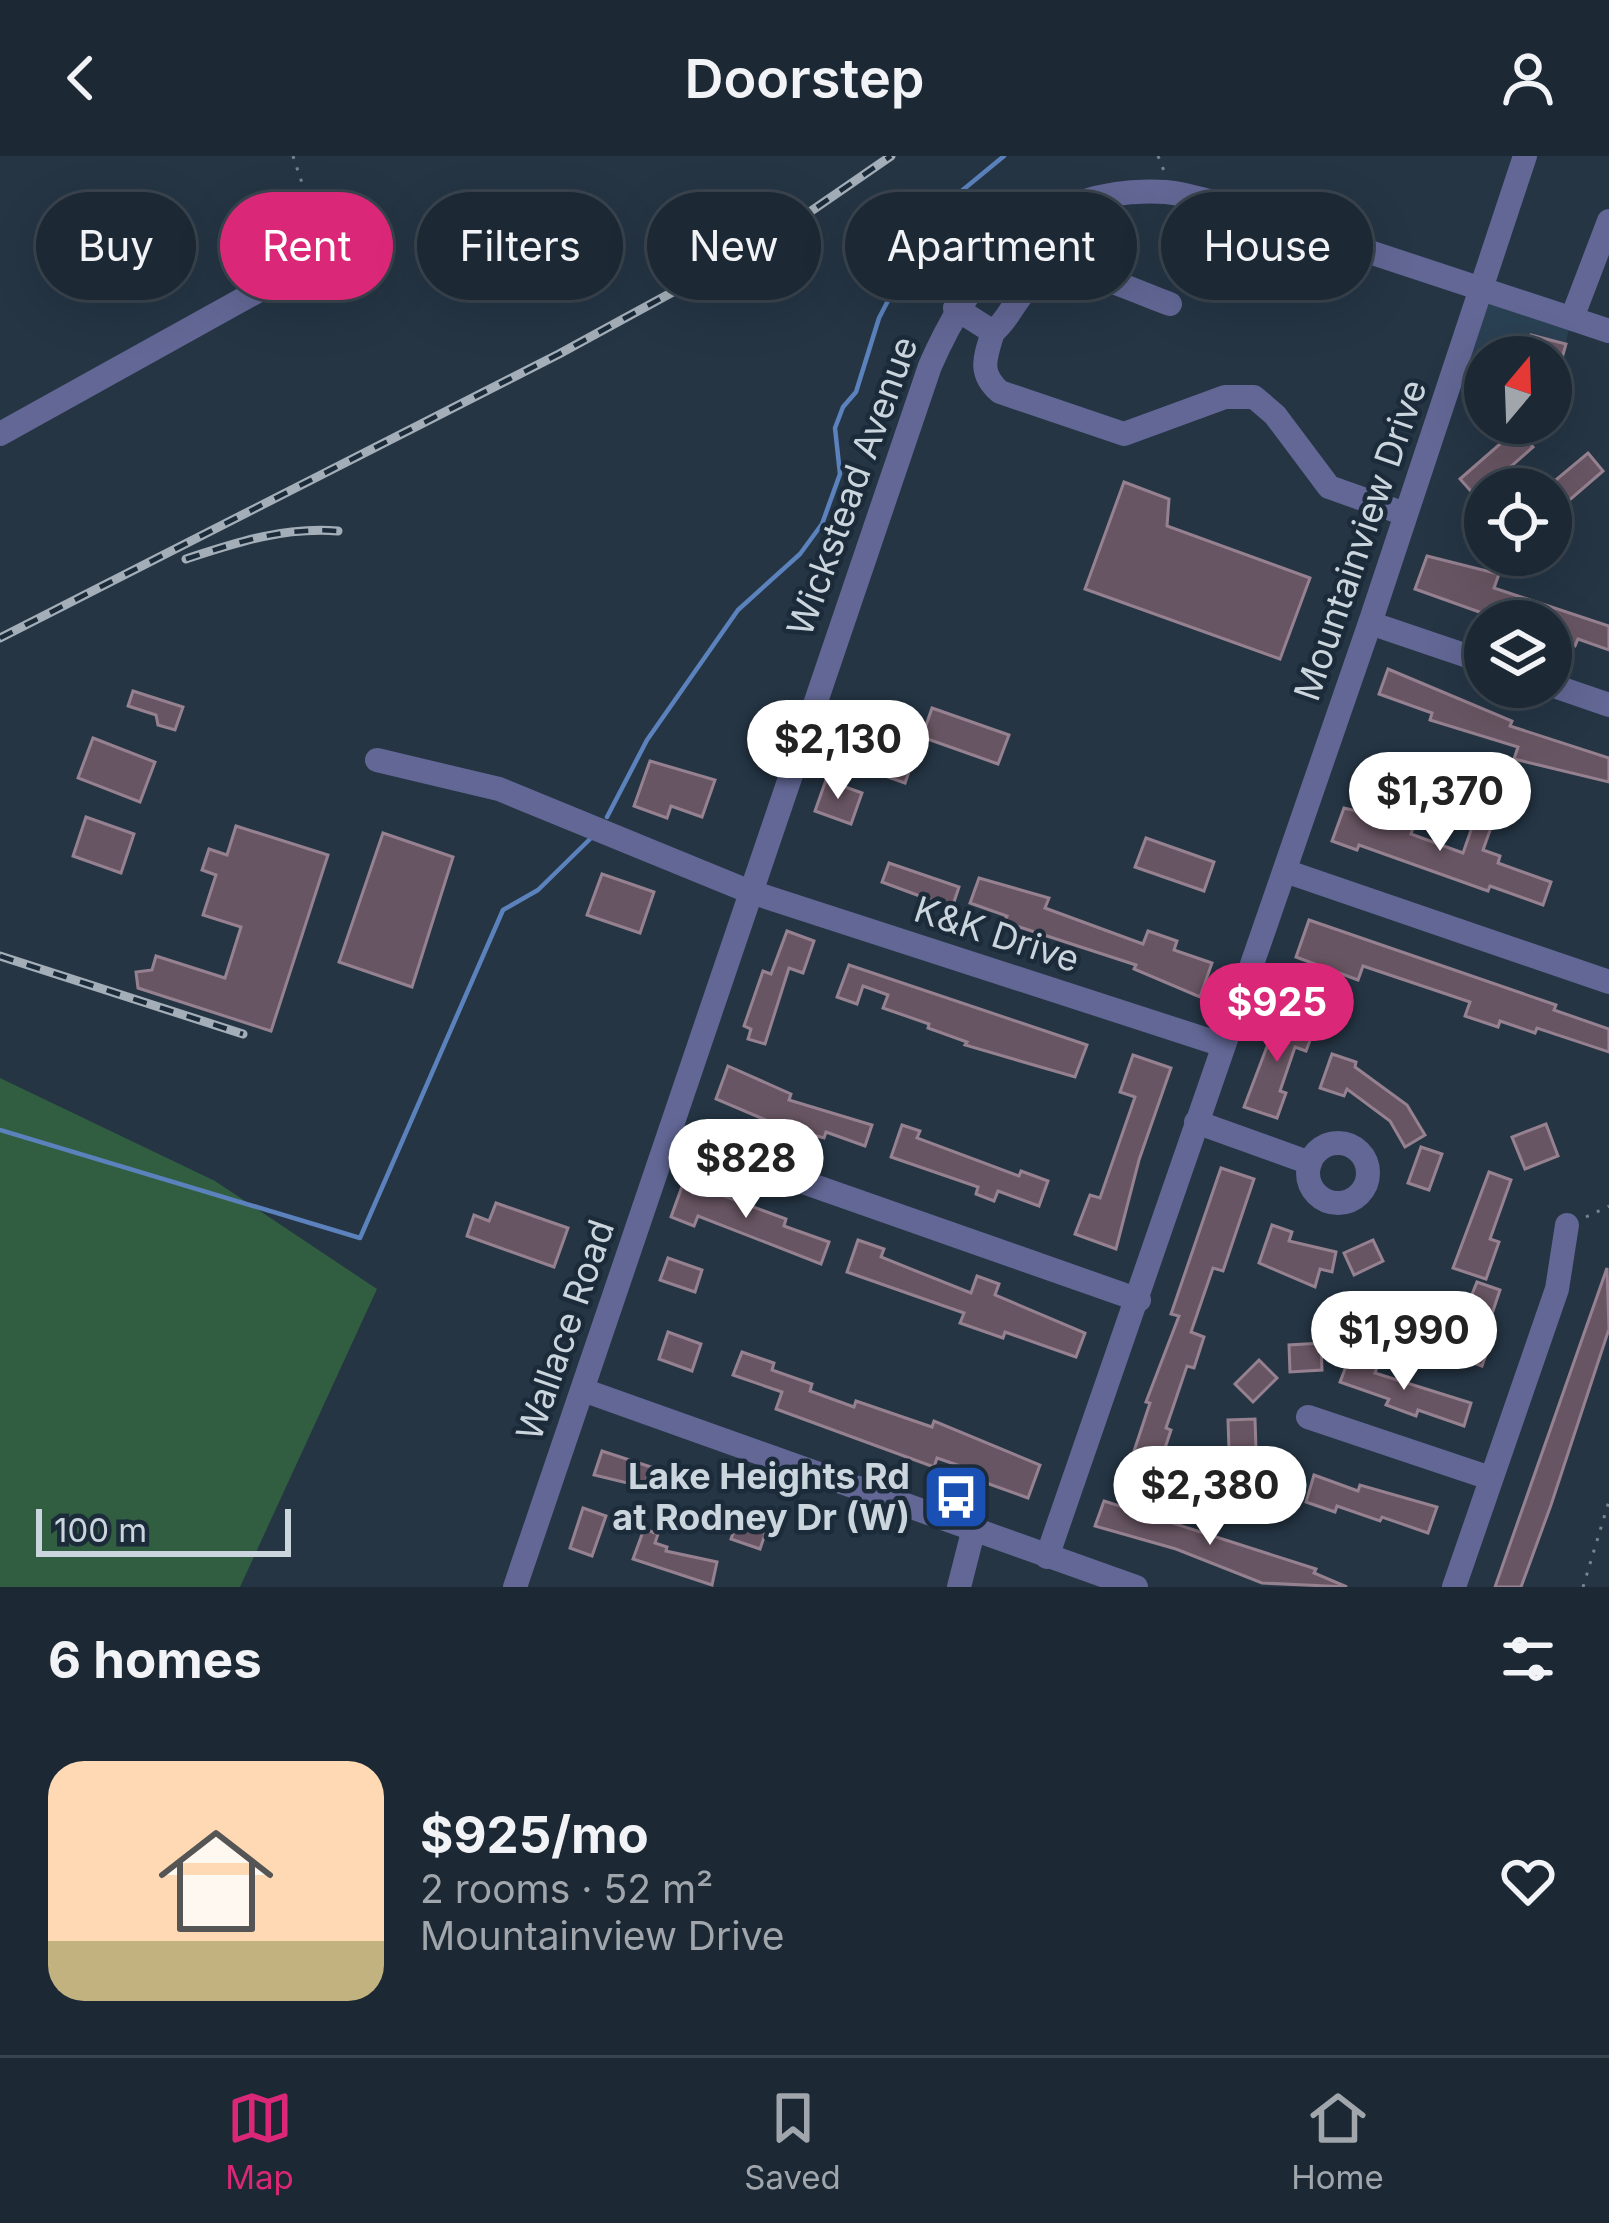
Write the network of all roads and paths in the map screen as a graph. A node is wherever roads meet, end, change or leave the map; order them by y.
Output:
1 (293, 156) edge
2 (1525, 156) edge
3 (305, 192) edge
4 (1609, 221) edge
5 (1482, 291) junction
6 (241, 300) edge
7 (1170, 304) dead end
8 (955, 308) junction
9 (1572, 318) junction
10 (1609, 331) edge
11 (993, 332) junction
12 (0, 434) edge
13 (1405, 514) junction
14 (1370, 623) junction
15 (1464, 655) edge
16 (1572, 692) edge
17 (1609, 705) edge
18 (377, 760) dead end
19 (1285, 871) junction
20 (748, 891) junction
21 (1609, 982) edge
22 (1223, 1045) junction
23 (1196, 1122) junction
24 (669, 1135) junction
25 (1310, 1163) dead end
26 (1609, 1206) edge
27 (1568, 1225) joint
28 (1139, 1300) junction
29 (583, 1390) junction
30 (1308, 1417) dead end
31 (1490, 1478) junction
32 (1609, 1501) edge
33 (973, 1532) junction
34 (1047, 1557) junction
35 (515, 1587) edge
36 (959, 1587) edge
37 (1136, 1587) edge
38 (1454, 1587) edge
39 (1583, 1587) edge

1 - 3 path
2 - 5 street, Mountainview Drive
4 - 9 street
5 - 8 street, Wickstead Avenue
5 - 9 street, Wickstead Avenue
5 - 13 street, Mountainview Drive
6 - 12 street
7 - 11 street
8 - 11 street
8 - 20 street, Wickstead Avenue
9 - 10 street, Wickstead Avenue
11 - 13 street
13 - 14 street, Mountainview Drive
14 - 15 street
14 - 19 street, Mountainview Drive
16 - 17 street
18 - 20 street, K&K Drive
19 - 21 street
19 - 22 street, Mountainview Drive
20 - 22 street, K&K Drive
20 - 24 street, Wallace Road
22 - 23 street, Mountainview Drive
23 - 25 street
23 - 28 street, Mountainview Drive
24 - 28 street
24 - 29 street, Wallace Road
26 - 27 path
27 - 31 street
28 - 34 street, Mountainview Drive
29 - 33 street
29 - 35 street, Wallace Road
30 - 31 street
31 - 38 street
32 - 39 path
33 - 34 street
33 - 36 street
34 - 37 street

